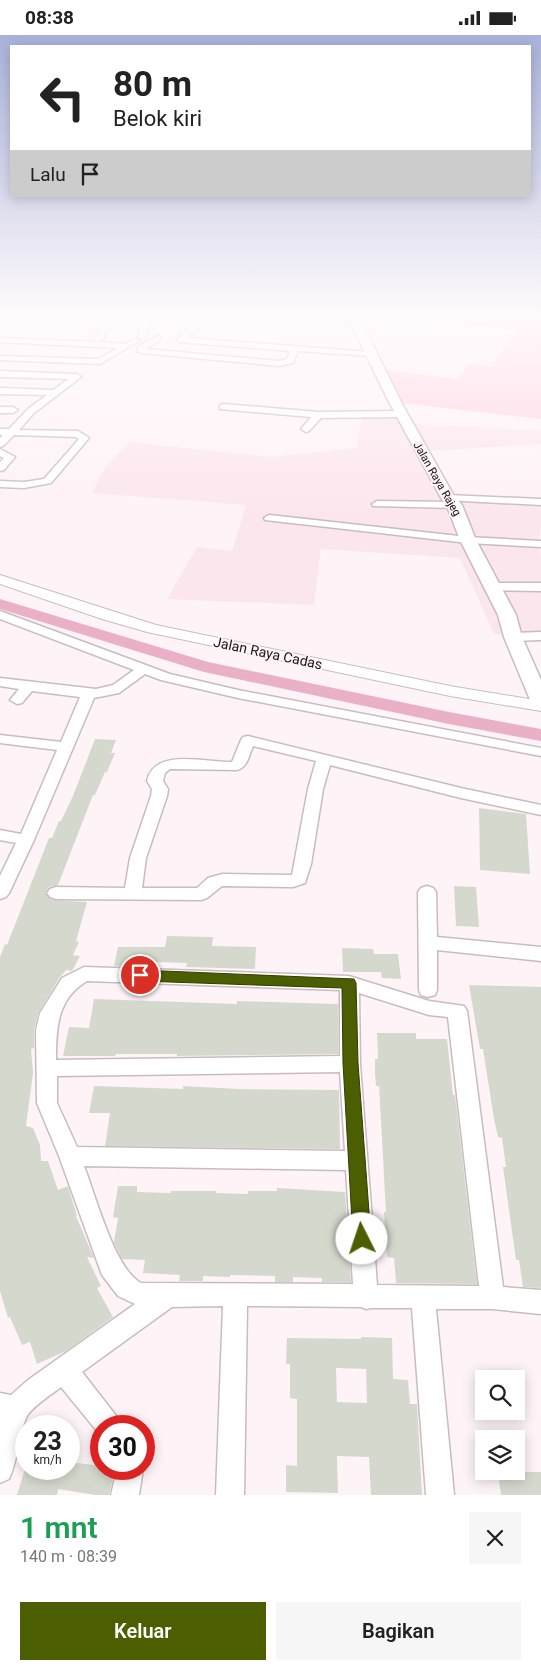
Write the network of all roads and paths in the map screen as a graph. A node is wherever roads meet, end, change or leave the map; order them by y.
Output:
1 (70, 382) edge
2 (385, 382) edge
3 (0, 391) edge
4 (54, 393) junction
5 (223, 407) dead end
6 (0, 410) edge
7 (13, 410) dead end
8 (401, 414) junction
9 (318, 415) junction
10 (306, 429) dead end
11 (0, 431) edge
12 (13, 431) junction
13 (0, 444) edge
14 (0, 452) edge
15 (0, 469) edge
16 (0, 484) edge
17 (451, 501) junction
18 (541, 502) edge
19 (377, 504) dead end
20 (269, 518) dead end
21 (468, 540) junction
22 (541, 544) edge
23 (0, 579) edge
24 (491, 587) junction
25 (541, 587) edge
26 (0, 615) edge
27 (541, 636) edge
28 (513, 637) junction
29 (143, 669) junction
30 (0, 682) edge
31 (29, 686) junction
32 (89, 693) junction
33 (17, 700) dead end
34 (541, 702) edge
35 (541, 706) edge
36 (0, 739) edge
37 (67, 747) junction
38 (541, 752) edge
39 (324, 759) junction
40 (541, 809) edge
41 (0, 835) edge
42 (26, 840) junction
43 (427, 891) dead end
44 (0, 893) edge
45 (56, 893) dead end
46 (133, 894) junction
47 (428, 943) junction
48 (541, 954) edge
49 (349, 983) junction
50 (428, 990) dead end
51 (350, 1063) junction
52 (46, 1068) junction
53 (70, 1156) junction
54 (357, 1161) junction
55 (235, 1294) junction
56 (168, 1296) junction
57 (366, 1298) junction
58 (423, 1298) junction
59 (492, 1298) junction
60 (541, 1301) edge
61 (65, 1371) junction
62 (8, 1408) edge
63 (99, 1415) edge
64 (0, 1471) edge
65 (128, 1480) edge
66 (125, 1495) edge
67 (230, 1495) edge
68 (440, 1495) edge

1 - 4 street
2 - 8 main road, Jalan Raya Rajeg
3 - 4 street
4 - 12 street
5 - 9 street
6 - 7 street
8 - 9 street
8 - 17 main road, Jalan Raya Rajeg
9 - 10 street
11 - 12 street
12 - 13 street
12 - 16 street
14 - 15 street
17 - 18 street
17 - 19 street
17 - 21 main road, Jalan Raya Rajeg
20 - 21 street
21 - 22 street
21 - 24 main road, Jalan Raya Rajeg
23 - 35 street, Jalan Raya Cadas
24 - 25 street
24 - 28 main road, Jalan Raya Rajeg
26 - 29 street
27 - 28 street
28 - 34 main road, Jalan Raya Rajeg
29 - 32 street
29 - 38 street
30 - 31 street
31 - 32 street
31 - 33 street
32 - 37 street
36 - 37 street
37 - 42 street
39 - 40 street
39 - 46 street
39 - 46 street
41 - 42 street
42 - 44 street
43 - 47 street
45 - 46 street
47 - 48 street
47 - 50 street
49 - 51 street
49 - 52 street
49 - 59 street
51 - 52 street
51 - 54 street
52 - 53 street
53 - 54 street
53 - 56 street
54 - 57 street
55 - 56 street
55 - 57 street
55 - 67 street
56 - 61 street
57 - 58 street
58 - 59 street
58 - 68 street
59 - 60 street
61 - 62 street
61 - 63 street
62 - 64 street
65 - 66 street

